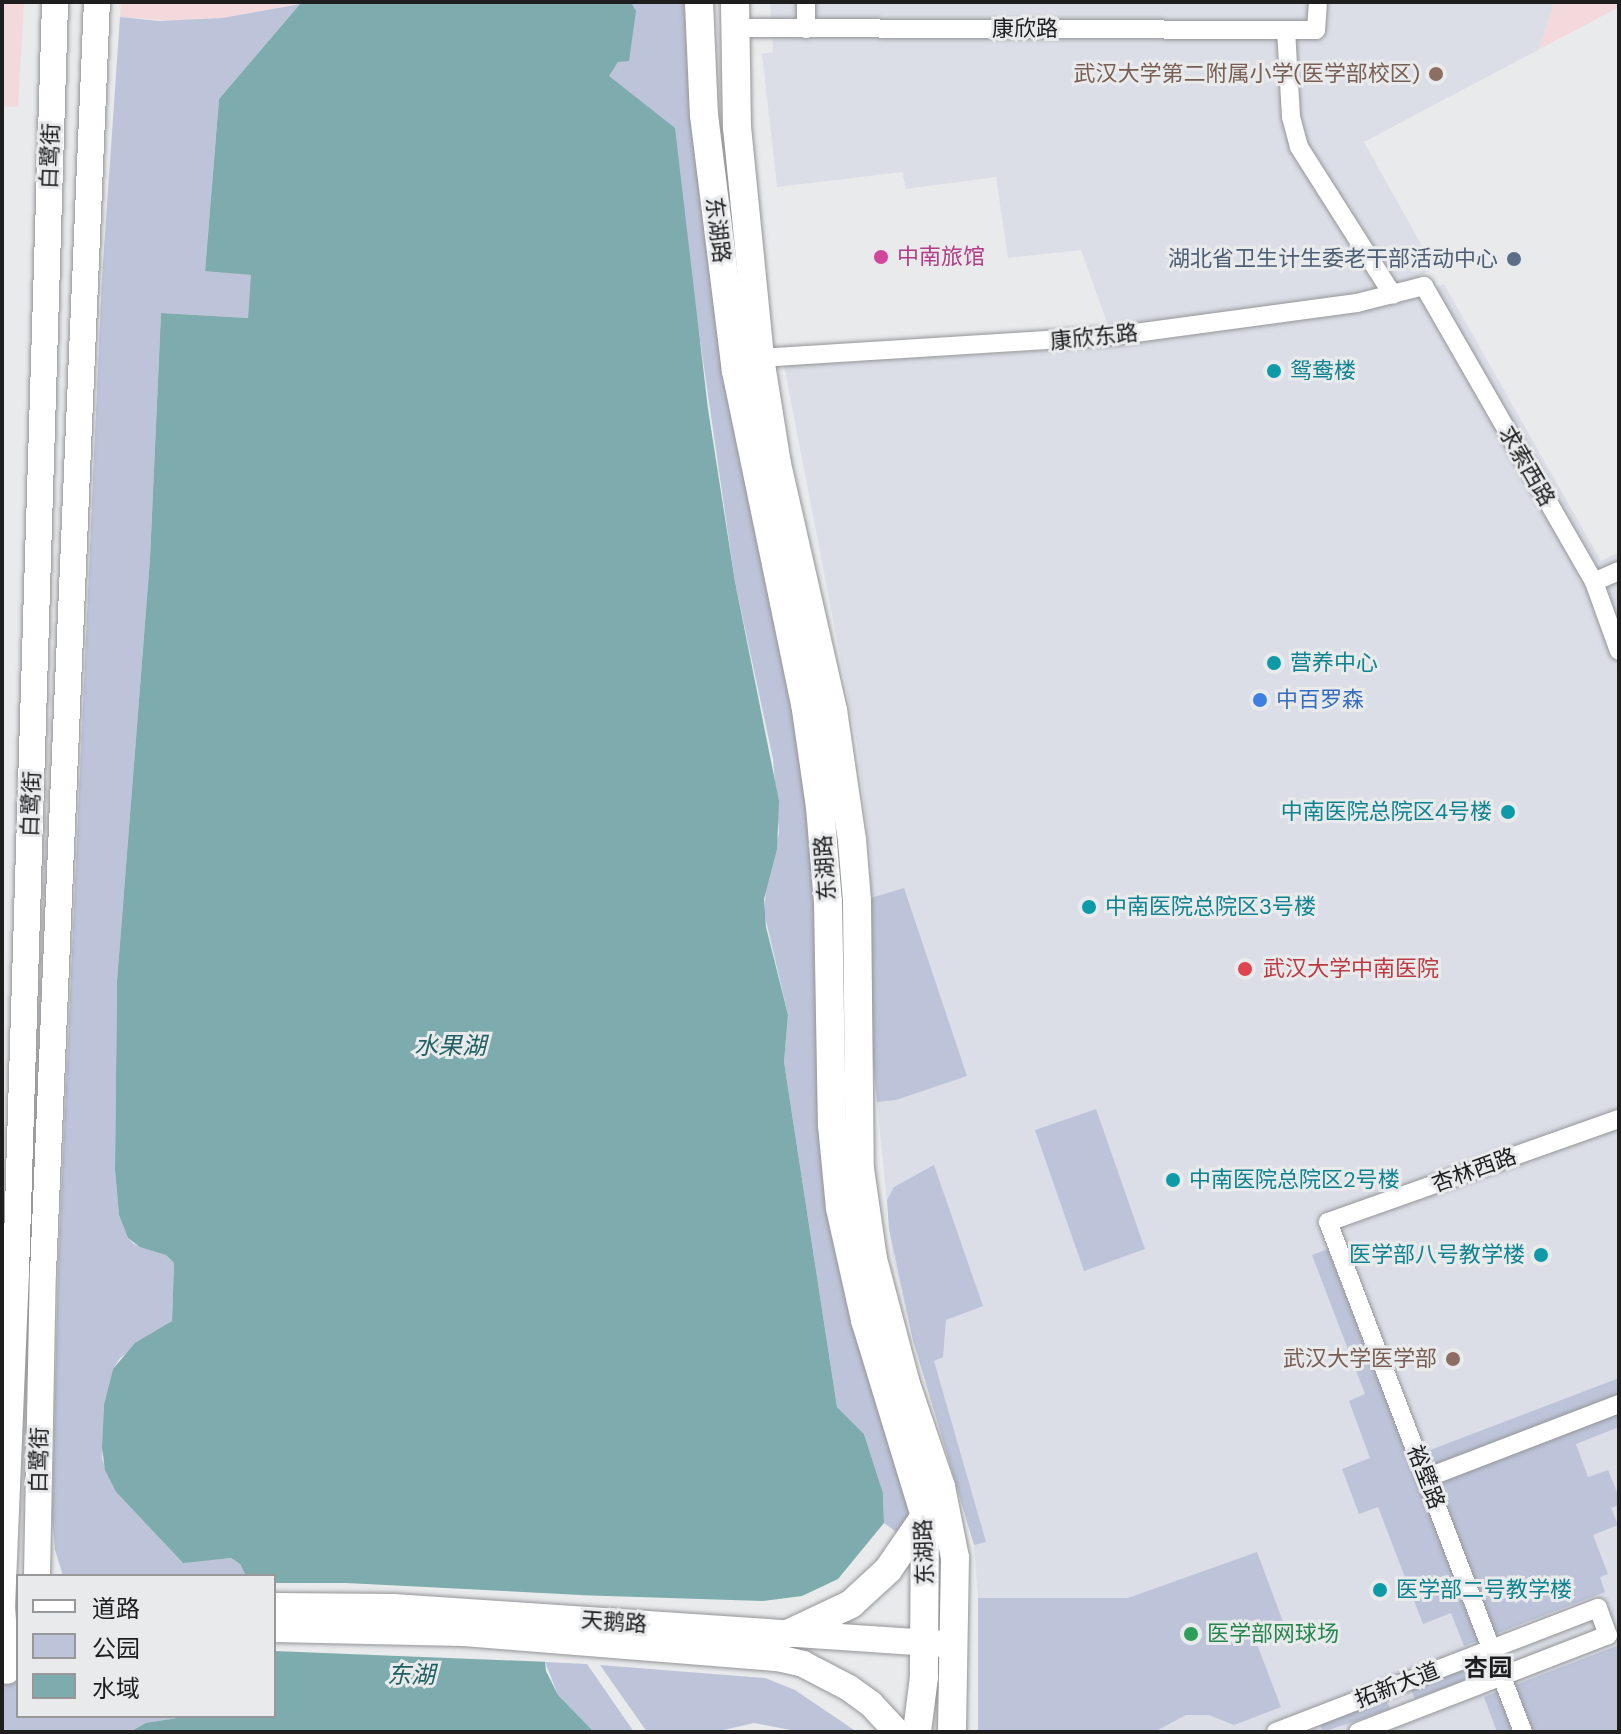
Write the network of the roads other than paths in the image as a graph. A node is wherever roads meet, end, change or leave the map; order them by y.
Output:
1 (55, 2) edge
2 (97, 2) edge
3 (699, 2) edge
4 (806, 2) edge
5 (1318, 2) edge
6 (734, 15) edge
7 (806, 29) junction
8 (1286, 30) junction
9 (1424, 286) joint
10 (1393, 295) junction
11 (760, 358) junction
12 (1619, 571) edge
13 (1594, 582) junction
14 (1619, 651) edge
15 (1619, 1119) edge
16 (1328, 1222) joint
17 (1619, 1404) edge
18 (1426, 1478) junction
19 (925, 1516) junction
20 (37, 1574) edge
21 (276, 1606) edge
22 (2, 1607) edge
23 (276, 1629) edge
24 (578, 1630) junction
25 (790, 1633) junction
26 (925, 1642) junction
27 (954, 1645) junction
28 (1492, 1649) junction
29 (8, 1657) edge
30 (1503, 1676) junction
31 (897, 1732) edge
32 (917, 1732) edge
33 (952, 1732) edge
34 (1276, 1732) edge
35 (1358, 1732) edge
36 (1523, 1732) edge

1 - 22 main road, 白鹭街
2 - 20 main road, 白鹭街
3 - 19 main road, 东湖路
4 - 7 street
5 - 8 street, 康欣路
6 - 7 street, 康欣路
6 - 11 main road, 东湖路
7 - 8 street, 康欣路
8 - 10 street
9 - 10 street, 康欣东路
9 - 13 street, 求索西路
10 - 11 street, 康欣东路
11 - 27 main road, 东湖路
12 - 13 street
13 - 14 street, 求索西路
15 - 16 street, 杏林西路
16 - 18 street, 裕壁路
17 - 18 street
18 - 28 street, 裕壁路
19 - 25 main road
19 - 26 main road, 东湖路
21 - 24 main road, 天鹅路
22 - 29 main road, 白鹭街
23 - 24 main road, 天鹅路
24 - 25 main road, 天鹅路
24 - 31 main road, 天鹅路
25 - 26 main road, 天鹅路
26 - 27 main road, 天鹅路
26 - 32 main road, 东湖路
27 - 33 main road, 东湖路
28 - 30 street, 裕壁路
28 - 30 street, 拓新大道
28 - 34 street, 拓新大道
30 - 35 street, 拓新大道
30 - 36 street, 裕壁路

